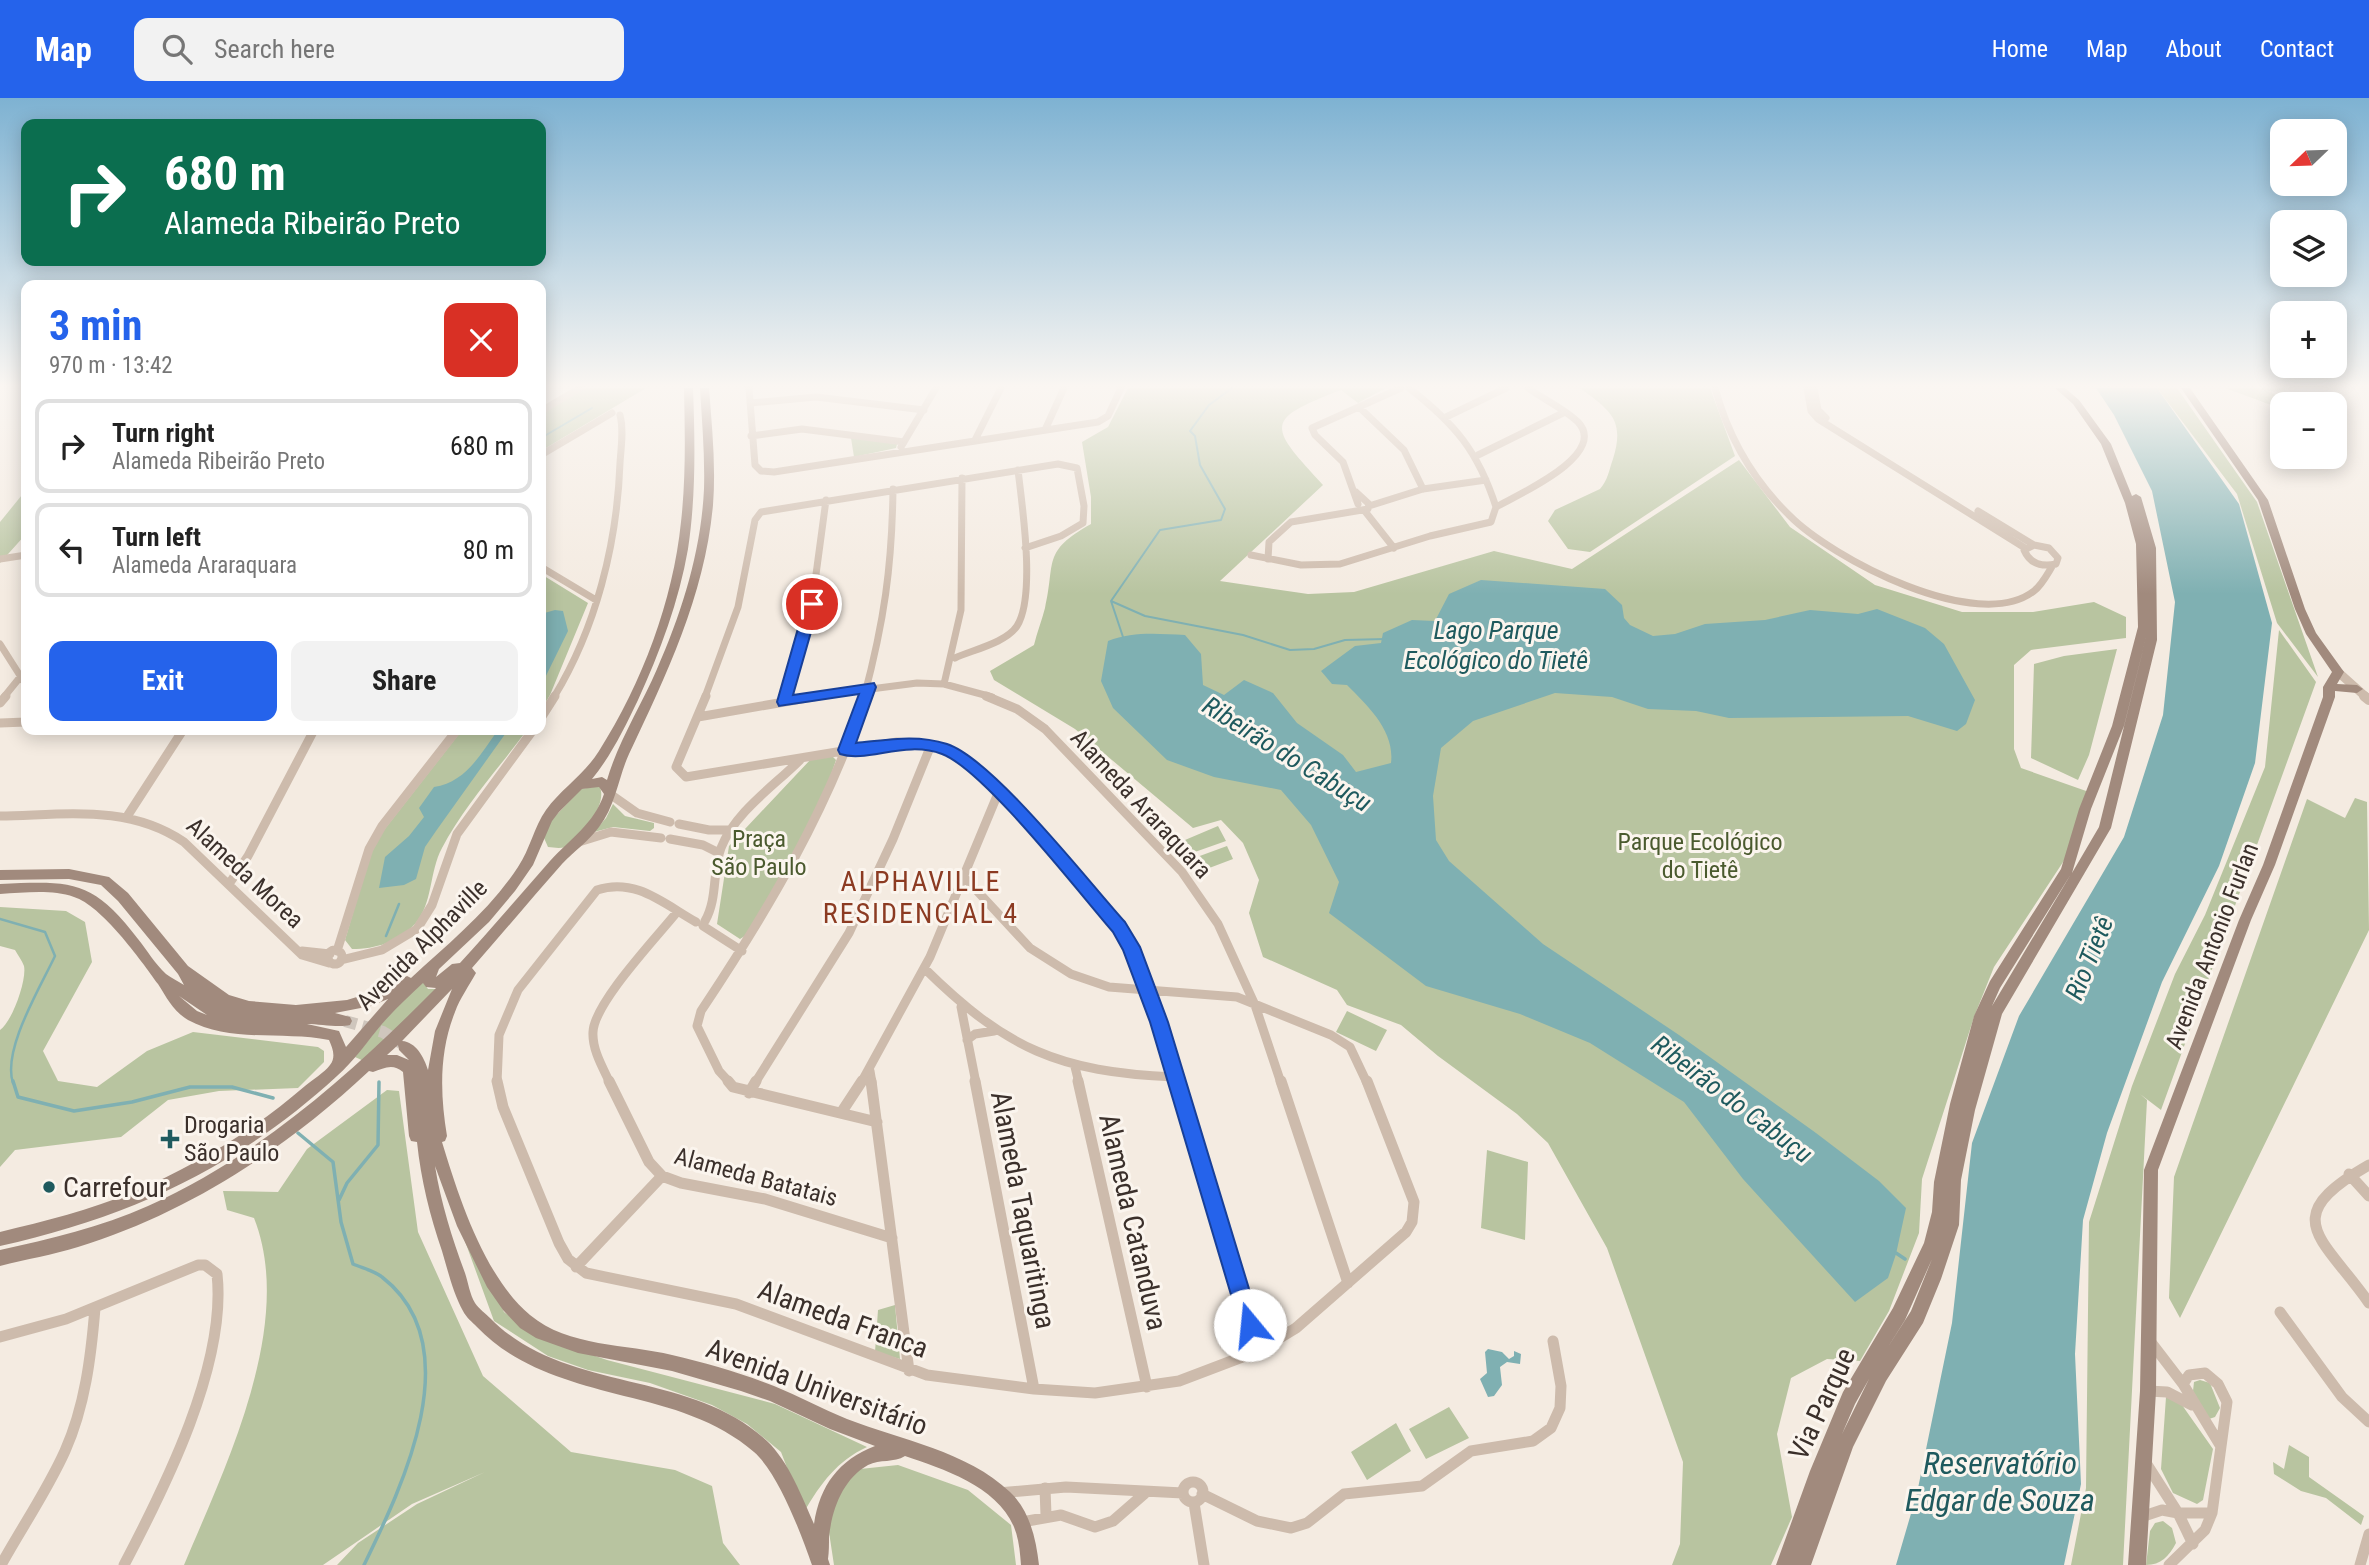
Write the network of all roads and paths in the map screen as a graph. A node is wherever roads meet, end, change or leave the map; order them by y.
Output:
1 (620, 456) edge
2 (688, 456) edge
3 (706, 456) edge
4 (754, 456) edge
5 (875, 456) edge
6 (1339, 456) edge
7 (1407, 456) edge
8 (1478, 456) edge
9 (1577, 456) edge
10 (1746, 456) edge
11 (1878, 456) edge
12 (1890, 456) edge
13 (2111, 456) edge
14 (2118, 456) edge
15 (2233, 456) edge
16 (1018, 470) junction
17 (962, 478) junction
18 (1486, 480) junction
19 (893, 489) junction
20 (1423, 489) junction
21 (1492, 494) junction
22 (1509, 498) junction
23 (826, 500) junction
24 (1364, 506) junction
25 (1496, 506) junction
26 (2034, 545) junction
27 (1025, 548) junction
28 (1394, 548) junction
29 (2025, 548) junction
30 (1251, 555) dead end
31 (21, 556) edge
32 (0, 559) edge
33 (1268, 559) junction
34 (2033, 562) junction
35 (2053, 565) junction
36 (546, 570) edge
37 (2043, 583) junction
38 (597, 596) junction
39 (0, 644) edge
40 (2323, 652) junction
41 (955, 658) junction
42 (2338, 672) junction
43 (21, 676) joint
44 (944, 684) junction
45 (869, 687) junction
46 (2357, 689) junction
47 (2329, 692) junction
48 (2369, 700) edge
49 (784, 702) junction
50 (0, 703) edge
51 (546, 709) edge
52 (698, 717) junction
53 (21, 722) edge
54 (0, 723) edge
55 (180, 735) edge
56 (311, 735) edge
57 (453, 735) edge
58 (529, 735) edge
59 (931, 745) junction
60 (846, 750) junction
61 (801, 760) junction
62 (579, 785) junction
63 (2094, 789) junction
64 (999, 791) junction
65 (610, 794) junction
66 (2113, 799) junction
67 (128, 815) junction
68 (0, 816) edge
69 (658, 818) junction
70 (2083, 818) junction
71 (694, 827) junction
72 (2105, 828) junction
73 (732, 830) junction
74 (645, 835) junction
75 (684, 841) junction
76 (571, 847) junction
77 (719, 853) junction
78 (0, 875) edge
79 (967, 880) junction
80 (229, 884) junction
81 (0, 889) edge
82 (677, 912) junction
83 (701, 923) junction
84 (470, 933) junction
85 (486, 943) junction
86 (743, 951) junction
87 (334, 957) junction
88 (468, 964) junction
89 (431, 967) junction
90 (924, 968) junction
91 (183, 970) junction
92 (162, 979) junction
93 (1149, 990) junction
94 (1255, 1004) junction
95 (961, 1007) junction
96 (255, 1020) junction
97 (345, 1021) tunnel mouth
98 (994, 1031) junction
99 (967, 1040) junction
100 (402, 1041) junction
101 (337, 1067) junction
102 (1075, 1067) junction
103 (870, 1071) junction
104 (360, 1074) junction
105 (1174, 1077) junction
106 (749, 1093) junction
107 (424, 1104) junction
108 (841, 1113) junction
109 (877, 1122) junction
110 (2369, 1165) edge
111 (2349, 1174) junction
112 (662, 1176) junction
113 (2369, 1196) edge
114 (431, 1197) junction
115 (455, 1201) junction
116 (892, 1238) junction
117 (0, 1239) edge
118 (0, 1258) edge
119 (576, 1267) junction
120 (1926, 1275) junction
121 (1348, 1283) junction
122 (2369, 1303) edge
123 (95, 1308) junction
124 (2280, 1312) dead end
125 (0, 1337) edge
126 (2148, 1340) junction
127 (1553, 1341) dead end
128 (1258, 1351) junction
129 (909, 1370) junction
130 (2183, 1384) junction
131 (1147, 1387) junction
132 (1034, 1389) junction
133 (2148, 1391) junction
134 (2194, 1406) junction
135 (2369, 1422) edge
136 (2220, 1445) junction
137 (910, 1451) junction
138 (2145, 1462) junction
139 (1045, 1488) junction
140 (998, 1493) junction
141 (1144, 1494) junction
142 (1198, 1499) junction
143 (2178, 1513) junction
144 (2211, 1513) junction
145 (1046, 1515) junction
146 (2141, 1517) junction
147 (1022, 1522) junction
148 (2369, 1534) edge
149 (2193, 1544) junction
150 (821, 1562) edge
151 (1, 1565) edge
152 (124, 1565) edge
153 (1030, 1565) edge
154 (1204, 1565) edge
155 (1785, 1565) edge
156 (1802, 1565) edge
157 (2137, 1565) edge
158 (2169, 1565) edge
159 (2360, 1565) edge

1 - 38 street
2 - 62 main road, Avenida Alphaville
3 - 65 main road, Avenida Alphaville
4 - 5 street
6 - 24 street
7 - 20 street
8 - 18 street
9 - 22 street
10 - 37 street
11 - 29 street
12 - 26 street
13 - 63 main road
14 - 66 main road
15 - 40 main road
16 - 17 street
16 - 27 street
16 - 27 street
17 - 19 street
17 - 41 street
18 - 20 street
18 - 21 street
19 - 23 street
19 - 45 street
20 - 24 street
21 - 22 street
21 - 25 street
22 - 25 street
23 - 49 street
23 - 52 street
24 - 28 street
24 - 33 street
25 - 28 street
26 - 29 street
26 - 35 street
27 - 41 street
28 - 33 street
29 - 34 street
30 - 33 street
31 - 32 street
34 - 35 street
34 - 37 street
35 - 37 street
36 - 38 street
38 - 51 street
39 - 43 street
40 - 42 main road
40 - 47 main road
41 - 44 street
42 - 46 street
42 - 47 main road, Avenida Antonio Furlan
43 - 50 street
44 - 45 street, Alameda Araraquara
44 - 94 street, Alameda Araraquara
45 - 49 street, Alameda Araraquara
45 - 60 street
46 - 47 main road
46 - 48 street
47 - 126 main road, Avenida Antonio Furlan
49 - 52 street, Alameda Araraquara
52 - 61 street
53 - 54 street
55 - 67 street
56 - 80 street
57 - 87 street
58 - 87 street
59 - 60 street
59 - 64 street
59 - 106 street
60 - 61 street
60 - 86 street
61 - 73 street
62 - 65 main road
62 - 84 main road, Avenida Alphaville
63 - 66 main road
63 - 70 main road
64 - 79 street
64 - 93 street
65 - 69 street
65 - 76 main road, Avenida Alphaville
66 - 72 main road
67 - 68 street, Alameda Morea
67 - 80 street, Alameda Morea
69 - 71 street
69 - 74 street
70 - 72 main road
70 - 120 main road
71 - 73 street
71 - 75 street
72 - 120 main road
73 - 77 street
74 - 75 street
74 - 76 street
75 - 77 street
76 - 85 main road, Avenida Alphaville
77 - 83 street
78 - 91 main road
79 - 90 street
79 - 93 street, Alameda Franca
80 - 87 street, Alameda Morea
81 - 92 main road
82 - 83 street
82 - 112 street, Alameda Batatais
82 - 119 street
83 - 86 street
84 - 88 main road
84 - 89 main road, Avenida Alphaville
85 - 88 main road, Avenida Alphaville
85 - 115 main road
86 - 106 street
88 - 100 main road, Avenida Alphaville
89 - 91 main road
89 - 101 main road, Avenida Alphaville
90 - 95 street
90 - 103 street
91 - 96 main road
92 - 96 main road
92 - 101 main road
93 - 94 street, Alameda Franca
93 - 105 street
94 - 121 street, Alameda Araraquara
94 - 121 street, Alameda Franca
95 - 98 street
95 - 99 street, Alameda Taquaritinga
96 - 97 main road
98 - 99 street
98 - 102 street
99 - 132 street, Alameda Taquaritinga
100 - 104 main road
100 - 107 main road, Avenida Universitário
101 - 104 main road
101 - 117 main road, Avenida Alphaville
102 - 105 street
102 - 131 street, Alameda Catanduva
103 - 108 street
103 - 109 street
104 - 114 main road
104 - 118 main road
105 - 128 street
106 - 108 street
107 - 114 main road, Avenida Universitário
107 - 115 main road, Avenida Universitário
108 - 109 street
109 - 116 street
110 - 111 street
111 - 113 street
111 - 122 street
112 - 116 street, Alameda Batatais
112 - 119 street
114 - 150 main road, Avenida Universitário
115 - 137 main road, Avenida Universitário
116 - 129 street
119 - 129 street, Alameda Franca
120 - 155 main road, Via Parque
120 - 156 main road, Via Parque
121 - 128 street, Alameda Franca
123 - 125 street
123 - 151 street
123 - 152 street
124 - 135 street
126 - 130 street
126 - 133 main road, Avenida Antonio Furlan
127 - 142 street
128 - 131 street, Alameda Franca
129 - 132 street, Alameda Franca
130 - 134 street
130 - 136 street
131 - 132 street, Alameda Franca
133 - 134 street
133 - 138 main road, Avenida Antonio Furlan
134 - 136 street
136 - 144 street
137 - 140 main road, Avenida Universitário
137 - 150 main road
138 - 143 street
138 - 146 main road, Avenida Antonio Furlan
139 - 140 street
139 - 141 street
139 - 145 street
140 - 147 main road, Avenida Universitário
141 - 142 street
141 - 145 street
142 - 154 street
143 - 144 street
143 - 146 street
143 - 149 street
144 - 149 street
145 - 147 street
146 - 157 main road, Avenida Antonio Furlan
147 - 153 main road, Avenida Universitário
148 - 159 street
149 - 158 street

